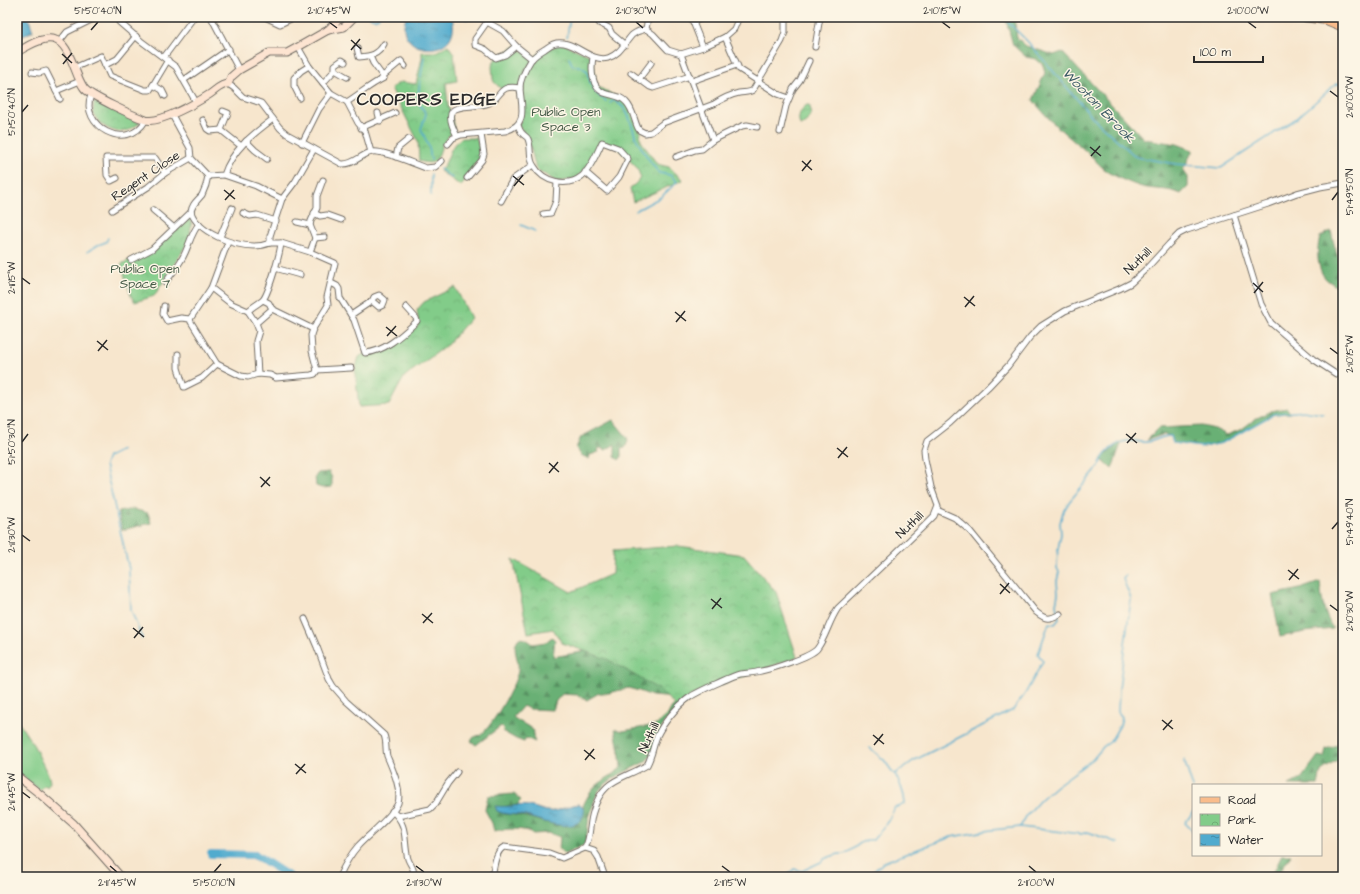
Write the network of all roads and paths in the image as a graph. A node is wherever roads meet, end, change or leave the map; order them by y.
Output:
1 (97, 17) edge
2 (116, 17) edge
3 (194, 17) edge
4 (211, 17) edge
5 (265, 17) edge
6 (296, 17) edge
7 (345, 17) edge
8 (354, 17) edge
9 (600, 17) edge
10 (648, 17) edge
11 (703, 17) edge
12 (739, 17) edge
13 (785, 17) edge
14 (820, 17) edge
15 (1304, 17) edge
16 (692, 19) edge
17 (484, 20) edge
18 (1343, 27) edge
19 (646, 29) junction
20 (328, 30) junction
21 (136, 36) junction
22 (725, 37) junction
23 (59, 42) junction
24 (384, 44) dead end
25 (625, 45) junction
26 (516, 46) junction
27 (298, 47) junction
28 (703, 47) junction
29 (814, 47) dead end
30 (357, 48) dead end
31 (229, 49) junction
32 (17, 52) edge
33 (682, 54) junction
34 (370, 56) junction
35 (593, 57) junction
36 (166, 58) junction
37 (532, 59) junction
38 (809, 61) dead end
39 (345, 62) dead end
40 (651, 63) dead end
41 (105, 65) junction
42 (737, 65) junction
43 (309, 66) junction
44 (404, 66) dead end
45 (74, 68) junction
46 (347, 69) dead end
47 (239, 70) junction
48 (335, 70) junction
49 (32, 72) dead end
50 (631, 73) dead end
51 (383, 76) junction
52 (691, 78) junction
53 (184, 80) junction
54 (639, 80) junction
55 (80, 81) junction
56 (758, 82) junction
57 (323, 83) junction
58 (228, 84) junction
59 (153, 85) junction
60 (520, 88) junction
61 (56, 91) junction
62 (331, 93) junction
63 (91, 95) junction
64 (165, 96) dead end
65 (300, 98) dead end
66 (789, 98) junction
67 (60, 99) dead end
68 (196, 102) junction
69 (347, 102) junction
70 (701, 109) junction
71 (227, 112) dead end
72 (378, 113) dead end
73 (395, 113) dead end
74 (172, 115) junction
75 (273, 119) junction
76 (146, 120) junction
77 (204, 120) dead end
78 (380, 121) junction
79 (518, 125) junction
80 (757, 127) dead end
81 (361, 128) junction
82 (221, 130) junction
83 (780, 132) dead end
84 (481, 134) junction
85 (457, 136) junction
86 (409, 139) dead end
87 (246, 140) junction
88 (713, 140) junction
89 (302, 143) junction
90 (448, 144) dead end
91 (241, 146) junction
92 (314, 149) junction
93 (371, 152) junction
94 (396, 157) junction
95 (676, 157) dead end
96 (191, 158) junction
97 (267, 159) dead end
98 (442, 161) dead end
99 (533, 165) junction
100 (585, 172) junction
101 (165, 173) junction
102 (224, 175) junction
103 (208, 176) junction
104 (117, 178) dead end
105 (467, 178) dead end
106 (323, 180) dead end
107 (557, 182) junction
108 (1343, 183) edge
109 (496, 193) dead end
110 (282, 199) junction
111 (232, 208) dead end
112 (112, 210) dead end
113 (153, 210) dead end
114 (191, 212) junction
115 (243, 213) dead end
116 (314, 213) junction
117 (543, 214) dead end
118 (1234, 216) junction
119 (341, 220) dead end
120 (276, 221) junction
121 (296, 222) dead end
122 (199, 224) junction
123 (310, 225) junction
124 (174, 228) junction
125 (325, 237) dead end
126 (220, 238) junction
127 (315, 238) junction
128 (228, 242) junction
129 (270, 243) junction
130 (281, 243) junction
131 (310, 252) junction
132 (131, 260) dead end
133 (275, 268) junction
134 (300, 275) dead end
135 (165, 283) dead end
136 (331, 284) junction
137 (211, 288) junction
138 (263, 300) junction
139 (372, 301) dead end
140 (164, 306) dead end
141 (406, 307) dead end
142 (272, 309) junction
143 (248, 312) junction
144 (351, 315) junction
145 (190, 319) junction
146 (256, 323) junction
147 (313, 329) junction
148 (178, 354) dead end
149 (217, 364) junction
150 (351, 368) dead end
151 (317, 370) junction
152 (258, 374) junction
153 (1343, 376) edge
154 (937, 510) junction
155 (1060, 614) dead end
156 (305, 619) dead end
157 (457, 772) dead end
158 (17, 776) edge
159 (392, 811) junction
160 (398, 816) junction
161 (585, 848) junction
162 (121, 877) edge
163 (339, 877) edge
164 (413, 877) edge
165 (492, 877) edge
166 (604, 877) edge

1 - 23 street
2 - 21 street
3 - 36 street
4 - 31 street
5 - 6 street
7 - 20 street
8 - 20 street
9 - 25 street
10 - 19 street
11 - 16 street
12 - 22 street
13 - 56 street
14 - 29 street
15 - 18 main road
16 - 28 street
17 - 26 street
17 - 26 street
19 - 25 street
19 - 33 street
20 - 27 street
21 - 36 street
21 - 41 street
22 - 28 street
22 - 42 street
23 - 32 street
23 - 45 street
24 - 34 street
25 - 35 street
26 - 37 street
27 - 43 street
27 - 47 street
28 - 33 street
30 - 34 street
31 - 47 street
31 - 53 street
33 - 52 street
34 - 51 street
35 - 37 street
35 - 70 street
36 - 53 street
36 - 59 street
37 - 60 street
38 - 66 street
39 - 48 street
40 - 54 street
41 - 45 street
41 - 59 street
42 - 52 street
42 - 56 street
43 - 57 street
43 - 65 street
44 - 51 street
45 - 55 street
46 - 48 street
47 - 58 street
48 - 57 street
49 - 61 street
50 - 54 street
51 - 69 street
52 - 54 street
52 - 70 street
53 - 68 street
55 - 61 street
55 - 63 street
56 - 66 street
56 - 70 street
57 - 62 street
58 - 68 street
58 - 75 street
59 - 64 street
60 - 79 street
60 - 85 street
61 - 67 street
62 - 69 street
62 - 89 street
63 - 76 street
63 - 76 street
66 - 83 street
68 - 74 street
69 - 81 street
70 - 88 street
71 - 82 street
72 - 78 street
73 - 78 street
74 - 76 street
74 - 96 street
75 - 87 street
75 - 89 street
77 - 82 street
78 - 81 street
79 - 84 street
79 - 99 street
80 - 88 street
81 - 93 street
82 - 91 street
84 - 85 street
84 - 105 street
85 - 90 street
86 - 94 street
87 - 91 street
87 - 97 street
88 - 95 street
89 - 92 street
91 - 102 street
92 - 93 street
92 - 110 street
93 - 94 street
94 - 98 street
96 - 101 street, Regent Close
96 - 103 street
99 - 107 street
99 - 109 street
100 - 100 street
100 - 107 street
101 - 104 street
101 - 112 street, Regent Close
102 - 103 street
102 - 110 street
103 - 114 street
106 - 116 street
107 - 117 street
108 - 118 street, Nuthill
110 - 120 street
111 - 126 street
113 - 124 street
114 - 122 street
114 - 124 street
115 - 120 street
116 - 119 street
116 - 123 street
118 - 153 street
118 - 154 street, Nuthill
120 - 129 street
121 - 123 street
122 - 126 street
122 - 135 street
123 - 127 street
124 - 132 street
125 - 127 street
126 - 128 street
127 - 131 street
128 - 129 street
128 - 137 street
129 - 130 street
130 - 131 street
130 - 133 street
131 - 136 street
133 - 134 street
133 - 138 street
136 - 144 street
136 - 147 street
137 - 143 street
137 - 145 street
138 - 142 street
138 - 143 street
139 - 144 street
140 - 145 street
141 - 144 street
142 - 146 street
142 - 147 street
143 - 146 street
145 - 149 street
146 - 152 street
147 - 151 street
148 - 149 street
149 - 152 street
150 - 151 street
151 - 152 street
154 - 155 street
154 - 161 street, Nuthill
156 - 159 street
157 - 160 street
158 - 162 street
159 - 160 street
159 - 163 street
160 - 164 street
161 - 165 street
161 - 166 street

